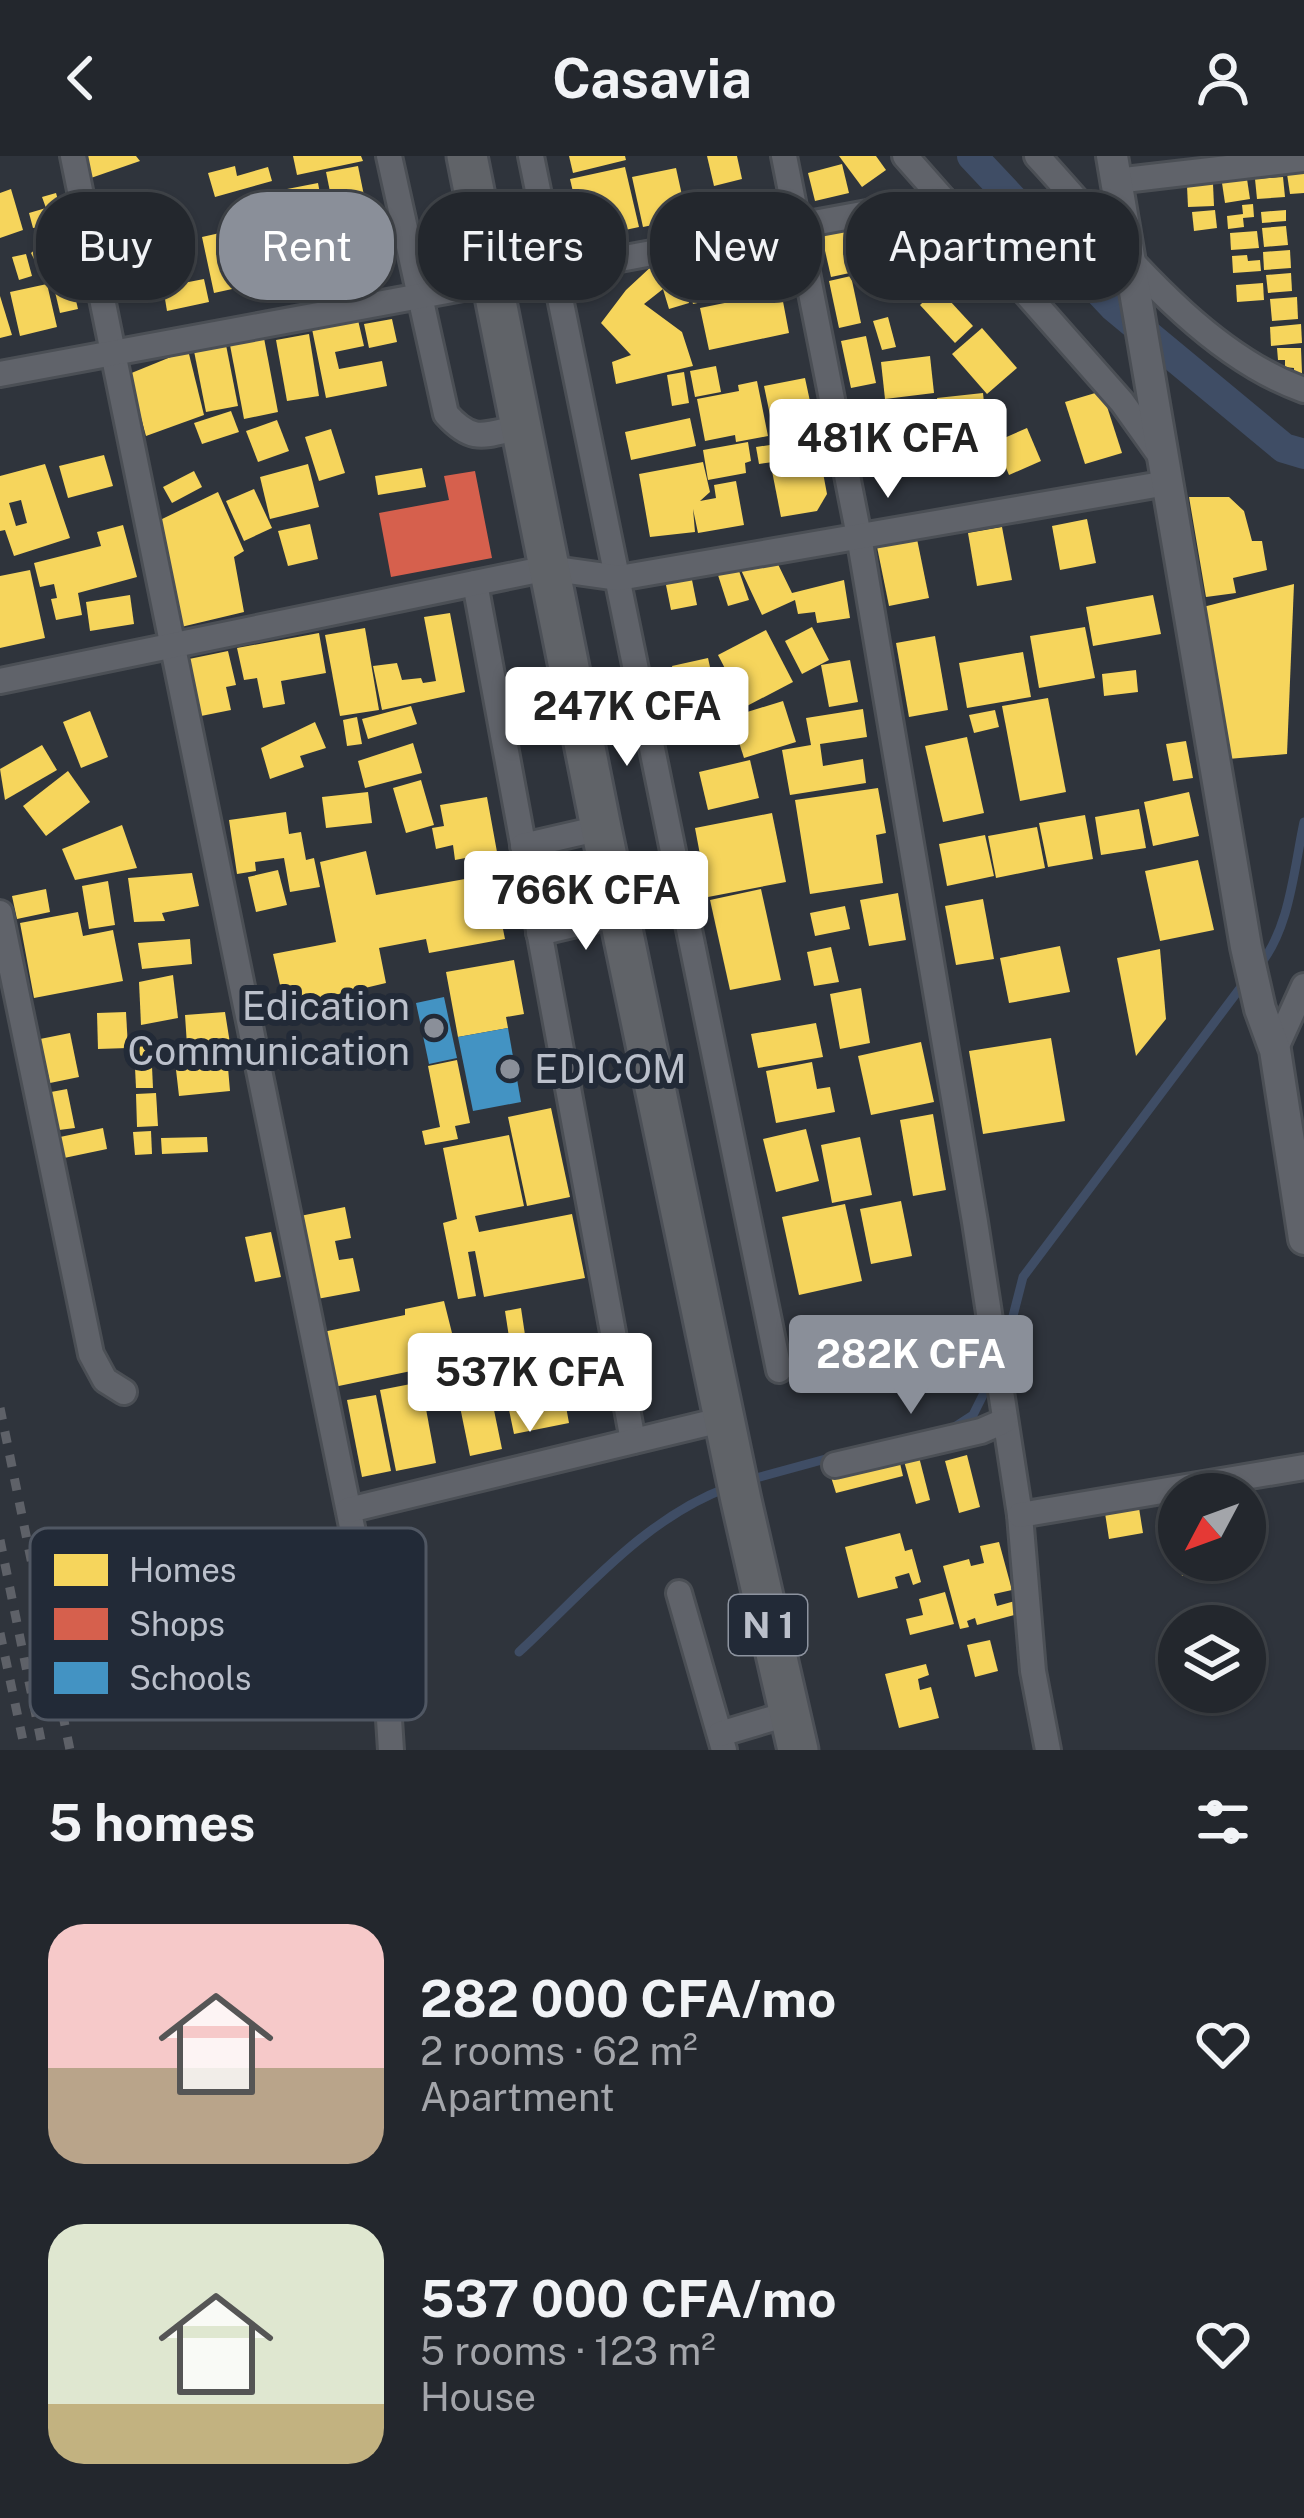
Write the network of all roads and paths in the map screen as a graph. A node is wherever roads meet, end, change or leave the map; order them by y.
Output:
1 (73, 156) edge
2 (388, 156) edge
3 (467, 156) edge
4 (531, 156) edge
5 (784, 156) edge
6 (905, 156) edge
7 (1036, 156) edge
8 (1304, 158) edge
9 (1114, 169) edge
10 (474, 192) edge
11 (538, 192) edge
12 (791, 192) edge
13 (936, 192) edge
14 (1070, 192) edge
15 (1139, 264) edge
16 (418, 292) edge
17 (418, 297) edge
18 (420, 300) edge
19 (495, 300) edge
20 (560, 300) edge
21 (812, 300) edge
22 (1031, 300) edge
23 (1139, 300) edge
24 (113, 353) junction
25 (0, 374) edge
26 (1304, 390) edge
27 (520, 428) junction
28 (1165, 471) junction
29 (859, 536) junction
30 (548, 568) junction
31 (619, 578) junction
32 (475, 583) junction
33 (173, 645) junction
34 (0, 681) edge
35 (601, 828) junction
36 (523, 846) junction
37 (0, 913) edge
38 (619, 914) junction
39 (539, 933) junction
40 (1304, 986) edge
41 (1275, 1050) junction
42 (1304, 1239) edge
43 (779, 1370) dead end
44 (124, 1392) dead end
45 (1004, 1421) junction
46 (729, 1436) junction
47 (633, 1441) junction
48 (835, 1465) dead end
49 (1304, 1467) edge
50 (349, 1510) junction
51 (1020, 1515) junction
52 (353, 1528) edge
53 (679, 1593) dead end
54 (389, 1720) edge
55 (793, 1732) edge
56 (722, 1742) edge
57 (391, 1750) edge
58 (1048, 1750) edge

1 - 24 street
2 - 16 street
3 - 10 highway, N 1
4 - 11 street
5 - 12 street
6 - 13 street
7 - 14 street
8 - 9 street
15 - 26 street
17 - 24 street
18 - 27 street
19 - 27 highway, N 1
20 - 31 street
21 - 29 street
22 - 28 street
23 - 28 street
24 - 25 street
24 - 33 street
27 - 30 highway, N 1
28 - 29 street
28 - 41 street
29 - 31 street
29 - 45 street
30 - 31 street
30 - 32 street
30 - 35 highway, N 1
31 - 43 street
32 - 33 street
32 - 36 street
33 - 34 street
33 - 50 street
35 - 36 street
35 - 38 highway, N 1
36 - 39 street
37 - 44 street
38 - 39 street
38 - 46 highway, N 1
39 - 47 street
40 - 41 street
41 - 42 street
45 - 48 street
45 - 51 street
46 - 47 street
46 - 55 highway, N 1
47 - 50 street
49 - 51 street
50 - 52 street
51 - 58 street
53 - 56 street
54 - 57 street
55 - 56 street

